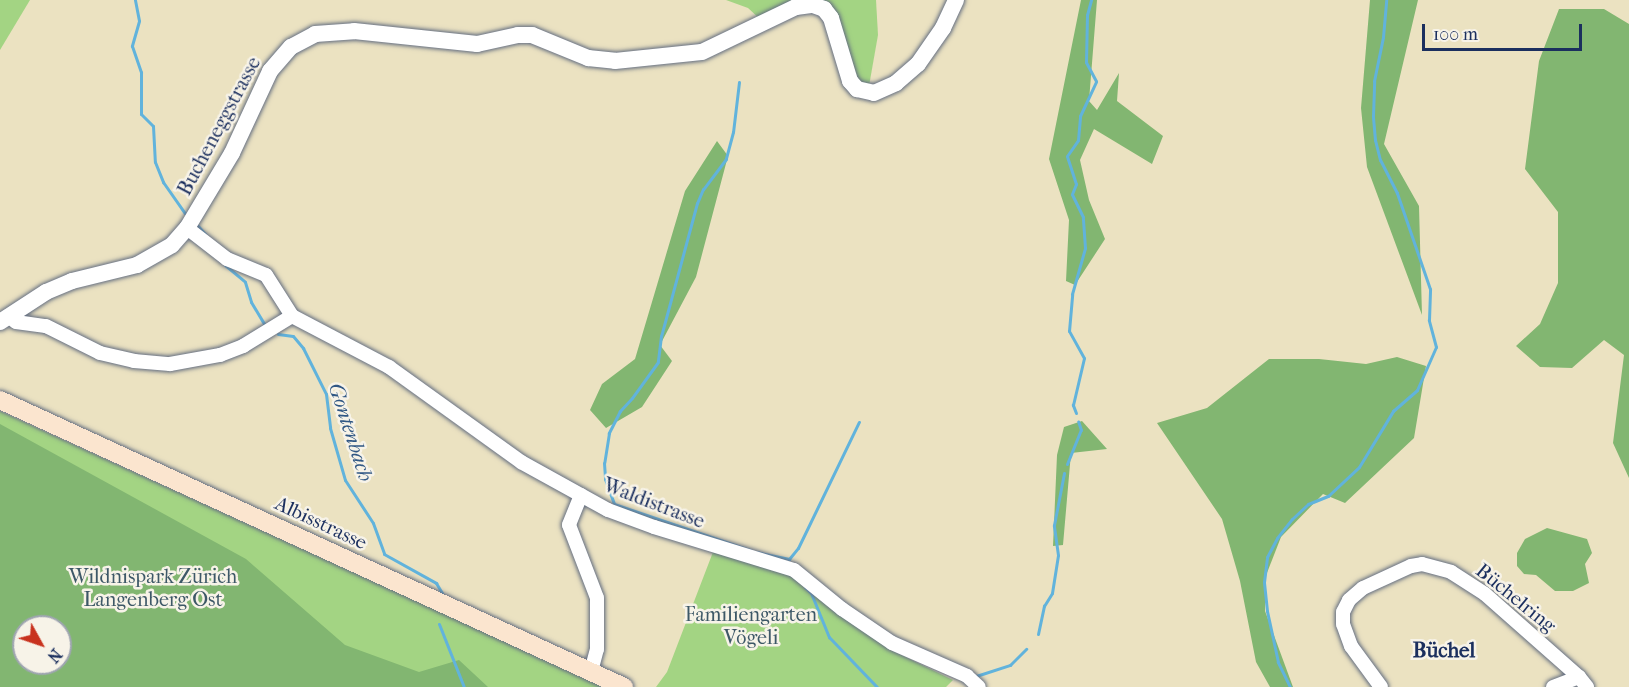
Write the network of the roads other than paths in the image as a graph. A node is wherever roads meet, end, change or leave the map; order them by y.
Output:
1 (956, 0) edge
2 (187, 228) junction
3 (292, 316) junction
4 (4, 319) edge
5 (0, 400) edge
6 (581, 495) junction
7 (591, 672) junction
8 (1583, 682) edge
9 (624, 687) edge
10 (979, 687) edge
11 (1381, 687) edge
12 (1553, 687) edge

1 - 2 street, Bucheneggstrasse
2 - 3 street, Waldistrasse
2 - 4 street, Bucheneggstrasse
3 - 4 street
3 - 6 street, Waldistrasse
5 - 7 main road, Albisstrasse
6 - 7 street
6 - 10 street, Waldistrasse
7 - 9 main road, Albisstrasse
8 - 11 street, Büchelring
8 - 12 street, Büchelring

